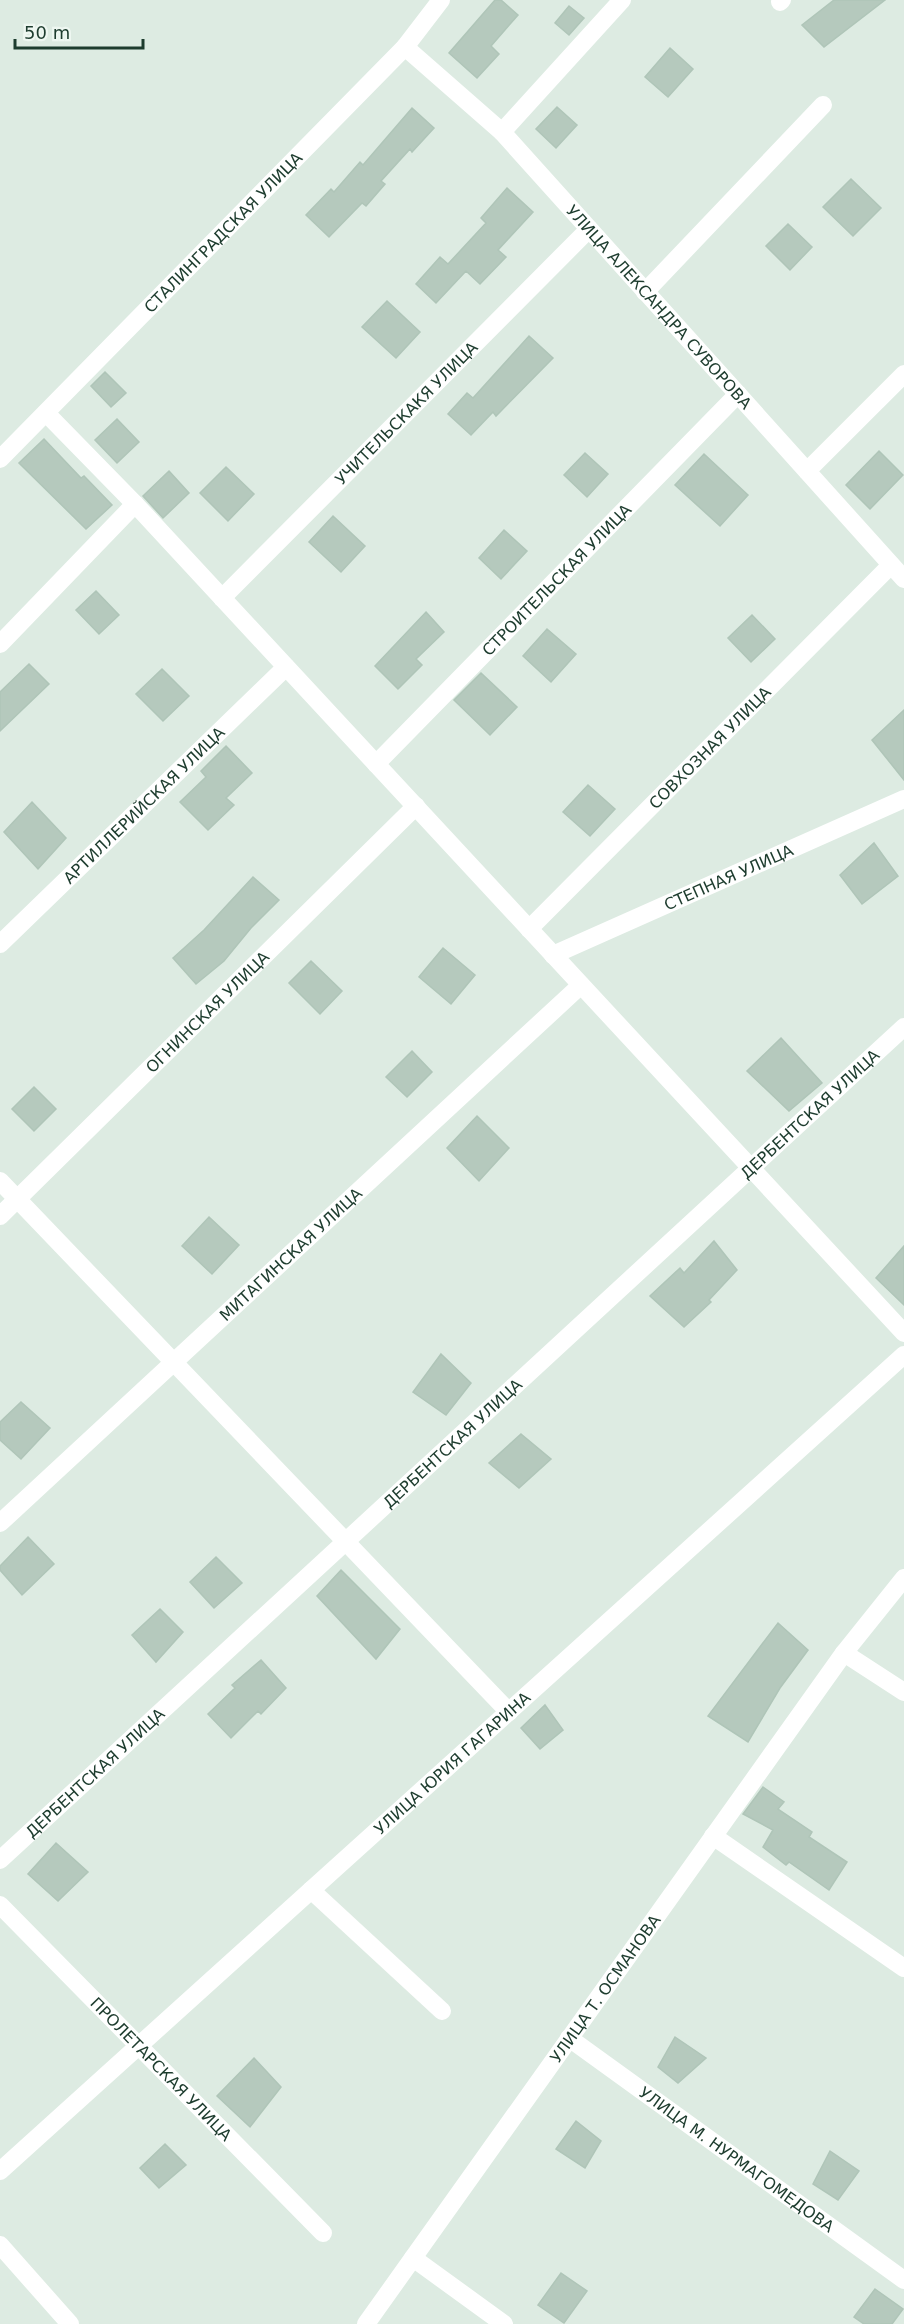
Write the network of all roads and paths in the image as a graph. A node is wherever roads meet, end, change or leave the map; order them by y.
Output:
1 (441, 0) edge
2 (622, 0) edge
3 (405, 47) junction
4 (823, 105) dead end
5 (502, 132) junction
6 (590, 229) junction
7 (645, 291) junction
8 (904, 374) edge
9 (738, 394) junction
10 (46, 413) junction
11 (0, 459) edge
12 (807, 471) junction
13 (135, 504) junction
14 (891, 565) junction
15 (904, 579) edge
16 (222, 598) junction
17 (0, 644) edge
18 (286, 667) junction
19 (376, 764) junction
20 (904, 799) edge
21 (416, 806) junction
22 (530, 929) junction
23 (0, 944) edge
24 (553, 955) junction
25 (581, 985) junction
26 (904, 1027) edge
27 (751, 1168) junction
28 (0, 1181) edge
29 (18, 1200) junction
30 (0, 1216) edge
31 (904, 1333) edge
32 (904, 1356) edge
33 (174, 1362) junction
34 (0, 1523) edge
35 (346, 1541) junction
36 (904, 1578) edge
37 (844, 1653) junction
38 (904, 1692) edge
39 (509, 1712) junction
40 (713, 1836) junction
41 (0, 1860) edge
42 (311, 1890) junction
43 (0, 1905) edge
44 (904, 1968) edge
45 (442, 2011) dead end
46 (569, 2038) junction
47 (139, 2046) junction
48 (0, 2171) edge
49 (322, 2233) dead end
50 (0, 2245) edge
51 (413, 2258) junction
52 (904, 2280) edge
53 (70, 2324) edge
54 (366, 2324) edge
55 (504, 2324) edge

1 - 3 street, СТАЛИНГРАДСКАЯ УЛИЦА
2 - 5 street
3 - 5 street, УЛИЦА АЛЕКСАНДРА СУВОРОВА
3 - 10 street, СТАЛИНГРАДСКАЯ УЛИЦА
4 - 7 street
5 - 6 street, УЛИЦА АЛЕКСАНДРА СУВОРОВА
6 - 7 street, УЛИЦА АЛЕКСАНДРА СУВОРОВА
6 - 16 street, УЧИТЕЛЬСКАКЯ УЛИЦА
7 - 9 street, УЛИЦА АЛЕКСАНДРА СУВОРОВА
8 - 12 street
9 - 12 street, УЛИЦА АЛЕКСАНДРА СУВОРОВА
9 - 19 street, СТРОИТЕЛЬСКАЯ УЛИЦА
10 - 11 street, СТАЛИНГРАДСКАЯ УЛИЦА
10 - 13 street
12 - 14 street, УЛИЦА АЛЕКСАНДРА СУВОРОВА
13 - 16 street
13 - 17 street
14 - 15 street, УЛИЦА АЛЕКСАНДРА СУВОРОВА
14 - 22 street, СОВХОЗНАЯ УЛИЦА
16 - 18 street
18 - 19 street
18 - 23 street, АРТИЛЛЕРИЙСКАЯ УЛИЦА
19 - 21 street
20 - 24 street, СТЕПНАЯ УЛИЦА
21 - 22 street
21 - 29 street, ОГНИНСКАЯ УЛИЦА
22 - 24 street
24 - 25 street
25 - 27 street
25 - 33 street, МИТАГИНСКАЯ УЛИЦА
26 - 27 street, ДЕРБЕНТСКАЯ УЛИЦА
27 - 31 street
27 - 35 street, ДЕРБЕНТСКАЯ УЛИЦА
28 - 29 street
29 - 30 street, ОГНИНСКАЯ УЛИЦА
29 - 33 street
32 - 39 street, УЛИЦА ЮРИЯ ГАГАРИНА
33 - 34 street, МИТАГИНСКАЯ УЛИЦА
33 - 35 street
35 - 39 street
35 - 41 street, ДЕРБЕНТСКАЯ УЛИЦА
36 - 37 street, УЛИЦА Т. ОСМАНОВА
37 - 38 street
37 - 40 street, УЛИЦА Т. ОСМАНОВА
39 - 42 street, УЛИЦА ЮРИЯ ГАГАРИНА
40 - 44 street
40 - 46 street, УЛИЦА Т. ОСМАНОВА
42 - 45 street
42 - 47 street, УЛИЦА ЮРИЯ ГАГАРИНА
43 - 47 street, ПРОЛЕТАРСКАЯ УЛИЦА
46 - 51 street, УЛИЦА Т. ОСМАНОВА
46 - 52 street, УЛИЦА М. НУРМАГОМЕДОВА
47 - 48 street, УЛИЦА ЮРИЯ ГАГАРИНА
47 - 49 street, ПРОЛЕТАРСКАЯ УЛИЦА
50 - 53 street
51 - 54 street, УЛИЦА Т. ОСМАНОВА
51 - 55 street

